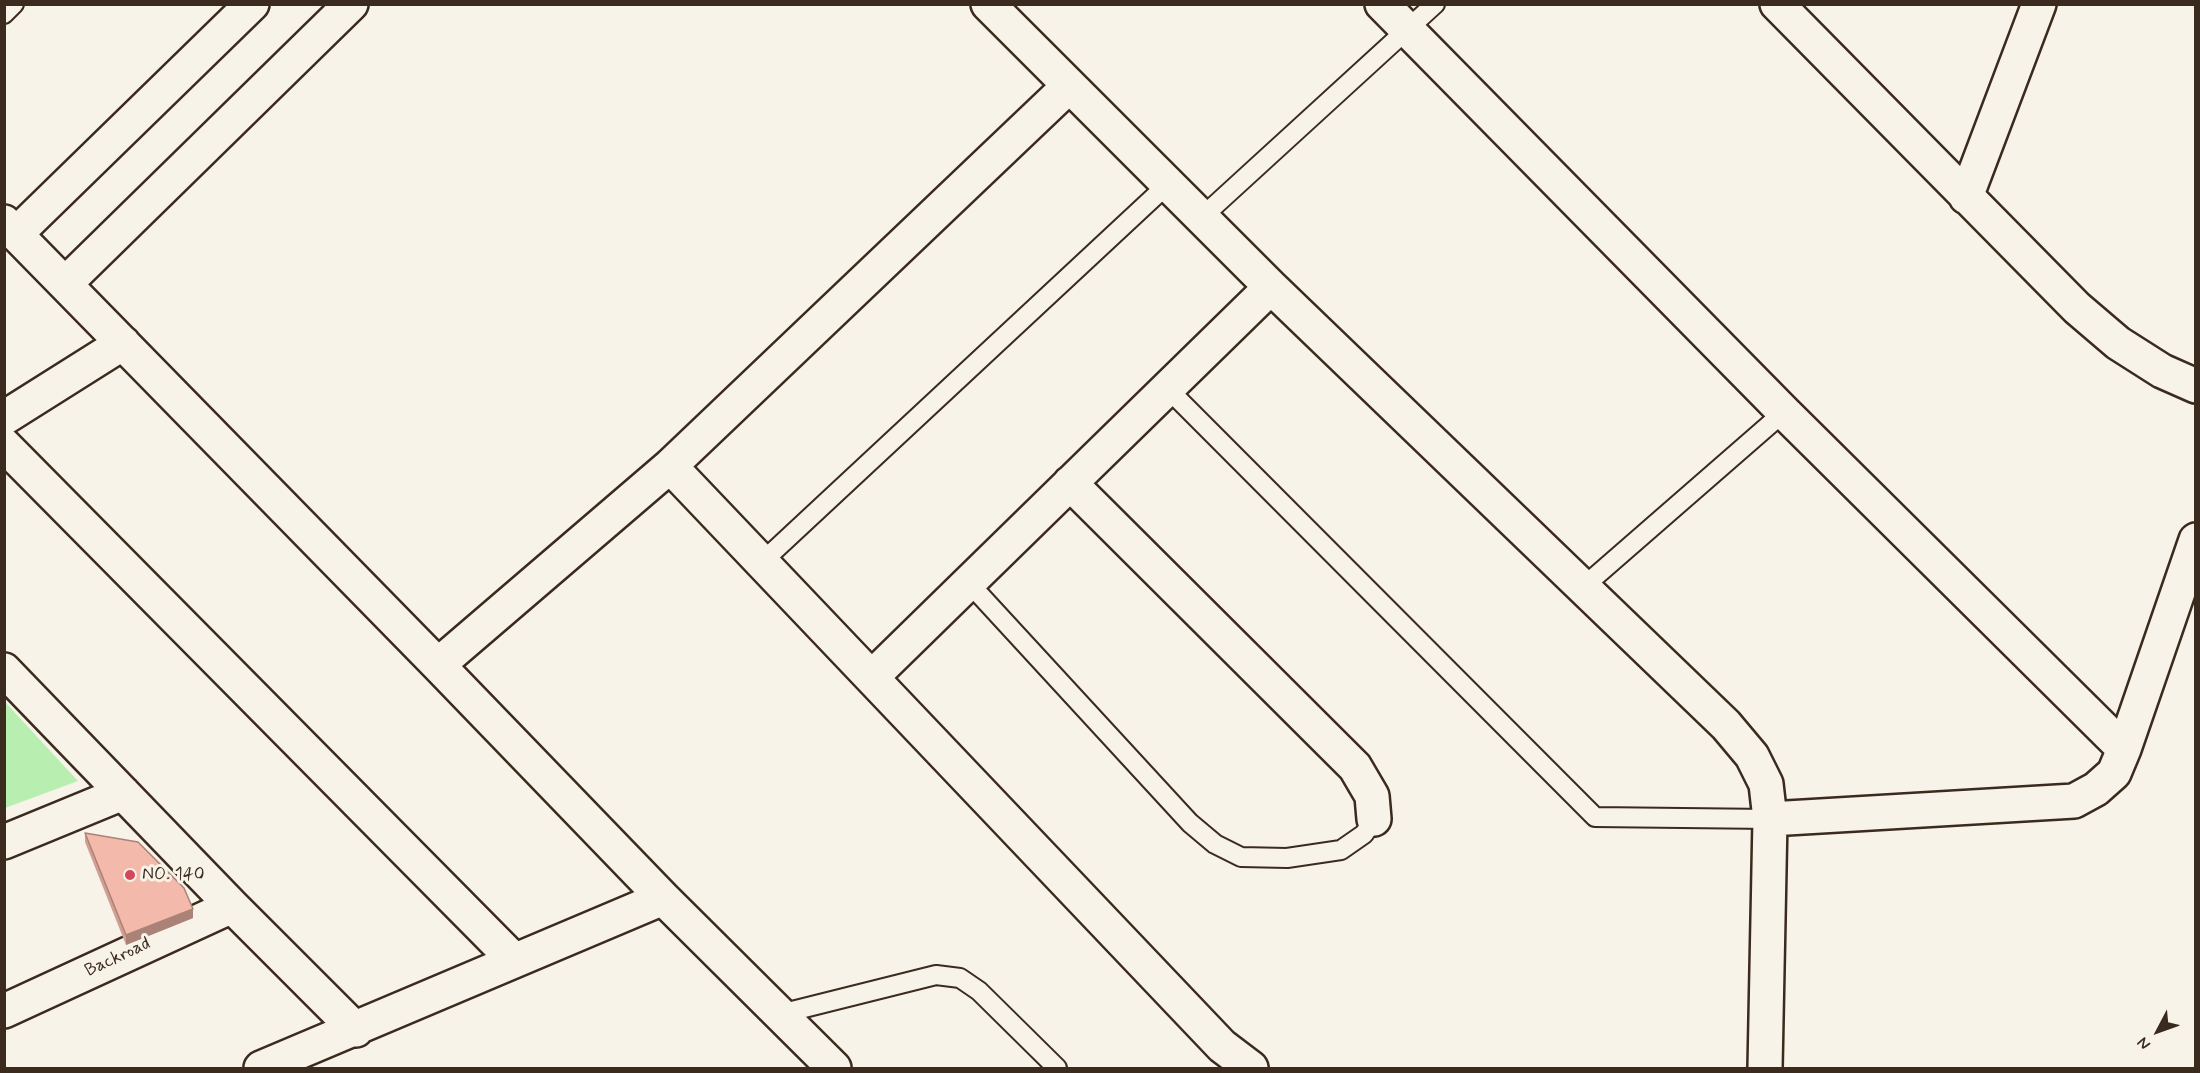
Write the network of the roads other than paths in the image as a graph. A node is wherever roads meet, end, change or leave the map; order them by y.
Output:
1 (14, 4) edge
2 (252, 4) edge
3 (351, 4) edge
4 (988, 4) edge
5 (1382, 4) edge
6 (1435, 4) edge
7 (1778, 4) edge
8 (2039, 4) edge
9 (4, 14) edge
10 (1408, 31) junction
11 (1069, 86) junction
12 (1168, 184) junction
13 (1966, 197) junction
14 (1202, 218) junction
15 (10, 228) edge
16 (65, 284) junction
17 (1271, 287) junction
18 (123, 343) junction
19 (2196, 386) edge
20 (1167, 388) junction
21 (1785, 412) junction
22 (4, 418) edge
23 (4, 445) edge
24 (670, 466) junction
25 (1070, 483) junction
26 (2196, 540) edge
27 (762, 562) junction
28 (969, 583) junction
29 (1582, 588) junction
30 (438, 665) junction
31 (4, 670) edge
32 (872, 677) junction
33 (2124, 749) junction
34 (123, 793) junction
35 (1374, 819) joint
36 (1770, 819) junction
37 (4, 842) edge
38 (663, 898) junction
39 (232, 906) junction
40 (514, 960) junction
41 (4, 1011) edge
42 (780, 1014) junction
43 (356, 1029) junction
44 (261, 1068) edge
45 (834, 1068) edge
46 (1057, 1068) edge
47 (1251, 1068) edge
48 (1765, 1068) edge

1 - 9 lane
2 - 15 street
3 - 16 street
4 - 11 street
5 - 10 street
6 - 10 lane
7 - 13 street
8 - 13 street
10 - 14 lane
10 - 21 street
11 - 12 street
11 - 24 street
12 - 14 street
12 - 27 lane
13 - 19 street
14 - 17 street
15 - 16 street
16 - 18 street
17 - 20 street
17 - 29 street
18 - 22 street
18 - 30 street
20 - 25 street
20 - 36 lane
21 - 29 lane
21 - 33 street
23 - 40 street
24 - 27 street
24 - 30 street
25 - 28 street
25 - 35 street
26 - 33 street
27 - 32 street
28 - 32 street
28 - 35 lane
29 - 36 street
30 - 38 street
31 - 34 street
32 - 47 street
33 - 36 street
34 - 37 street
34 - 39 street
36 - 48 street
38 - 40 street
38 - 42 street
39 - 41 street, Backroad
39 - 43 street
40 - 43 street
42 - 45 street
42 - 46 lane
43 - 44 street

